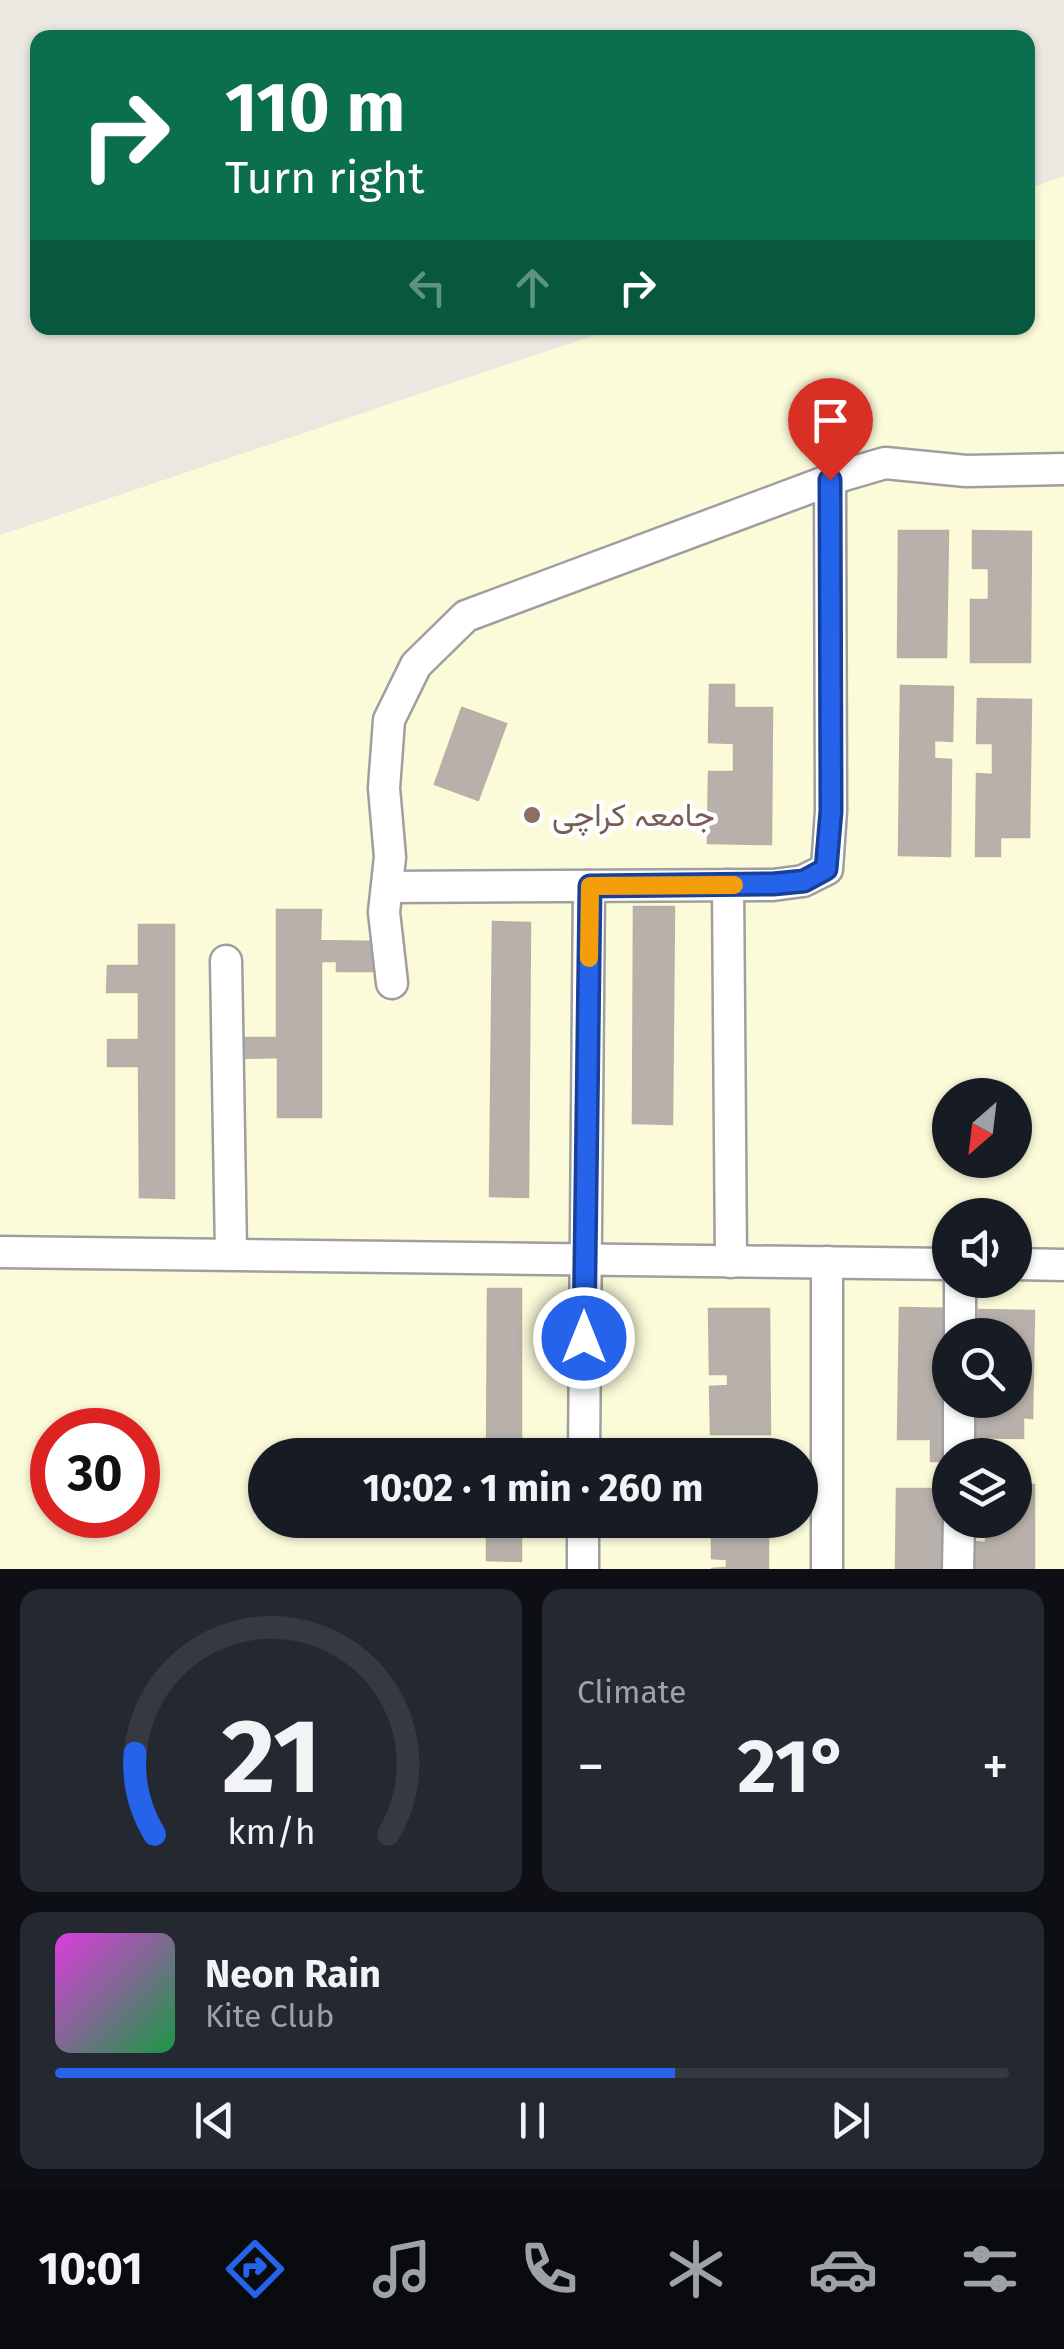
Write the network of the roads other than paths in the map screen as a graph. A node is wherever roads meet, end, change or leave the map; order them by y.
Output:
1 (1064, 470) edge
2 (830, 480) junction
3 (728, 885) junction
4 (590, 886) junction
5 (387, 887) junction
6 (226, 961) dead end
7 (392, 983) dead end
8 (0, 1252) edge
9 (230, 1252) junction
10 (584, 1261) junction
11 (732, 1262) junction
12 (827, 1262) junction
13 (932, 1264) edge
14 (1032, 1264) edge
15 (1064, 1265) edge
16 (584, 1438) edge
17 (583, 1538) edge
18 (958, 1538) edge
19 (583, 1569) edge
20 (827, 1569) edge
21 (958, 1569) edge

1 - 2 street
2 - 3 street
2 - 5 street
3 - 4 street
3 - 11 street
4 - 5 street
4 - 10 street
5 - 7 street
6 - 9 street
8 - 9 street
9 - 10 street
10 - 11 street
10 - 16 street
11 - 12 street
12 - 13 street
12 - 20 street
14 - 15 street
17 - 19 street
18 - 21 street

